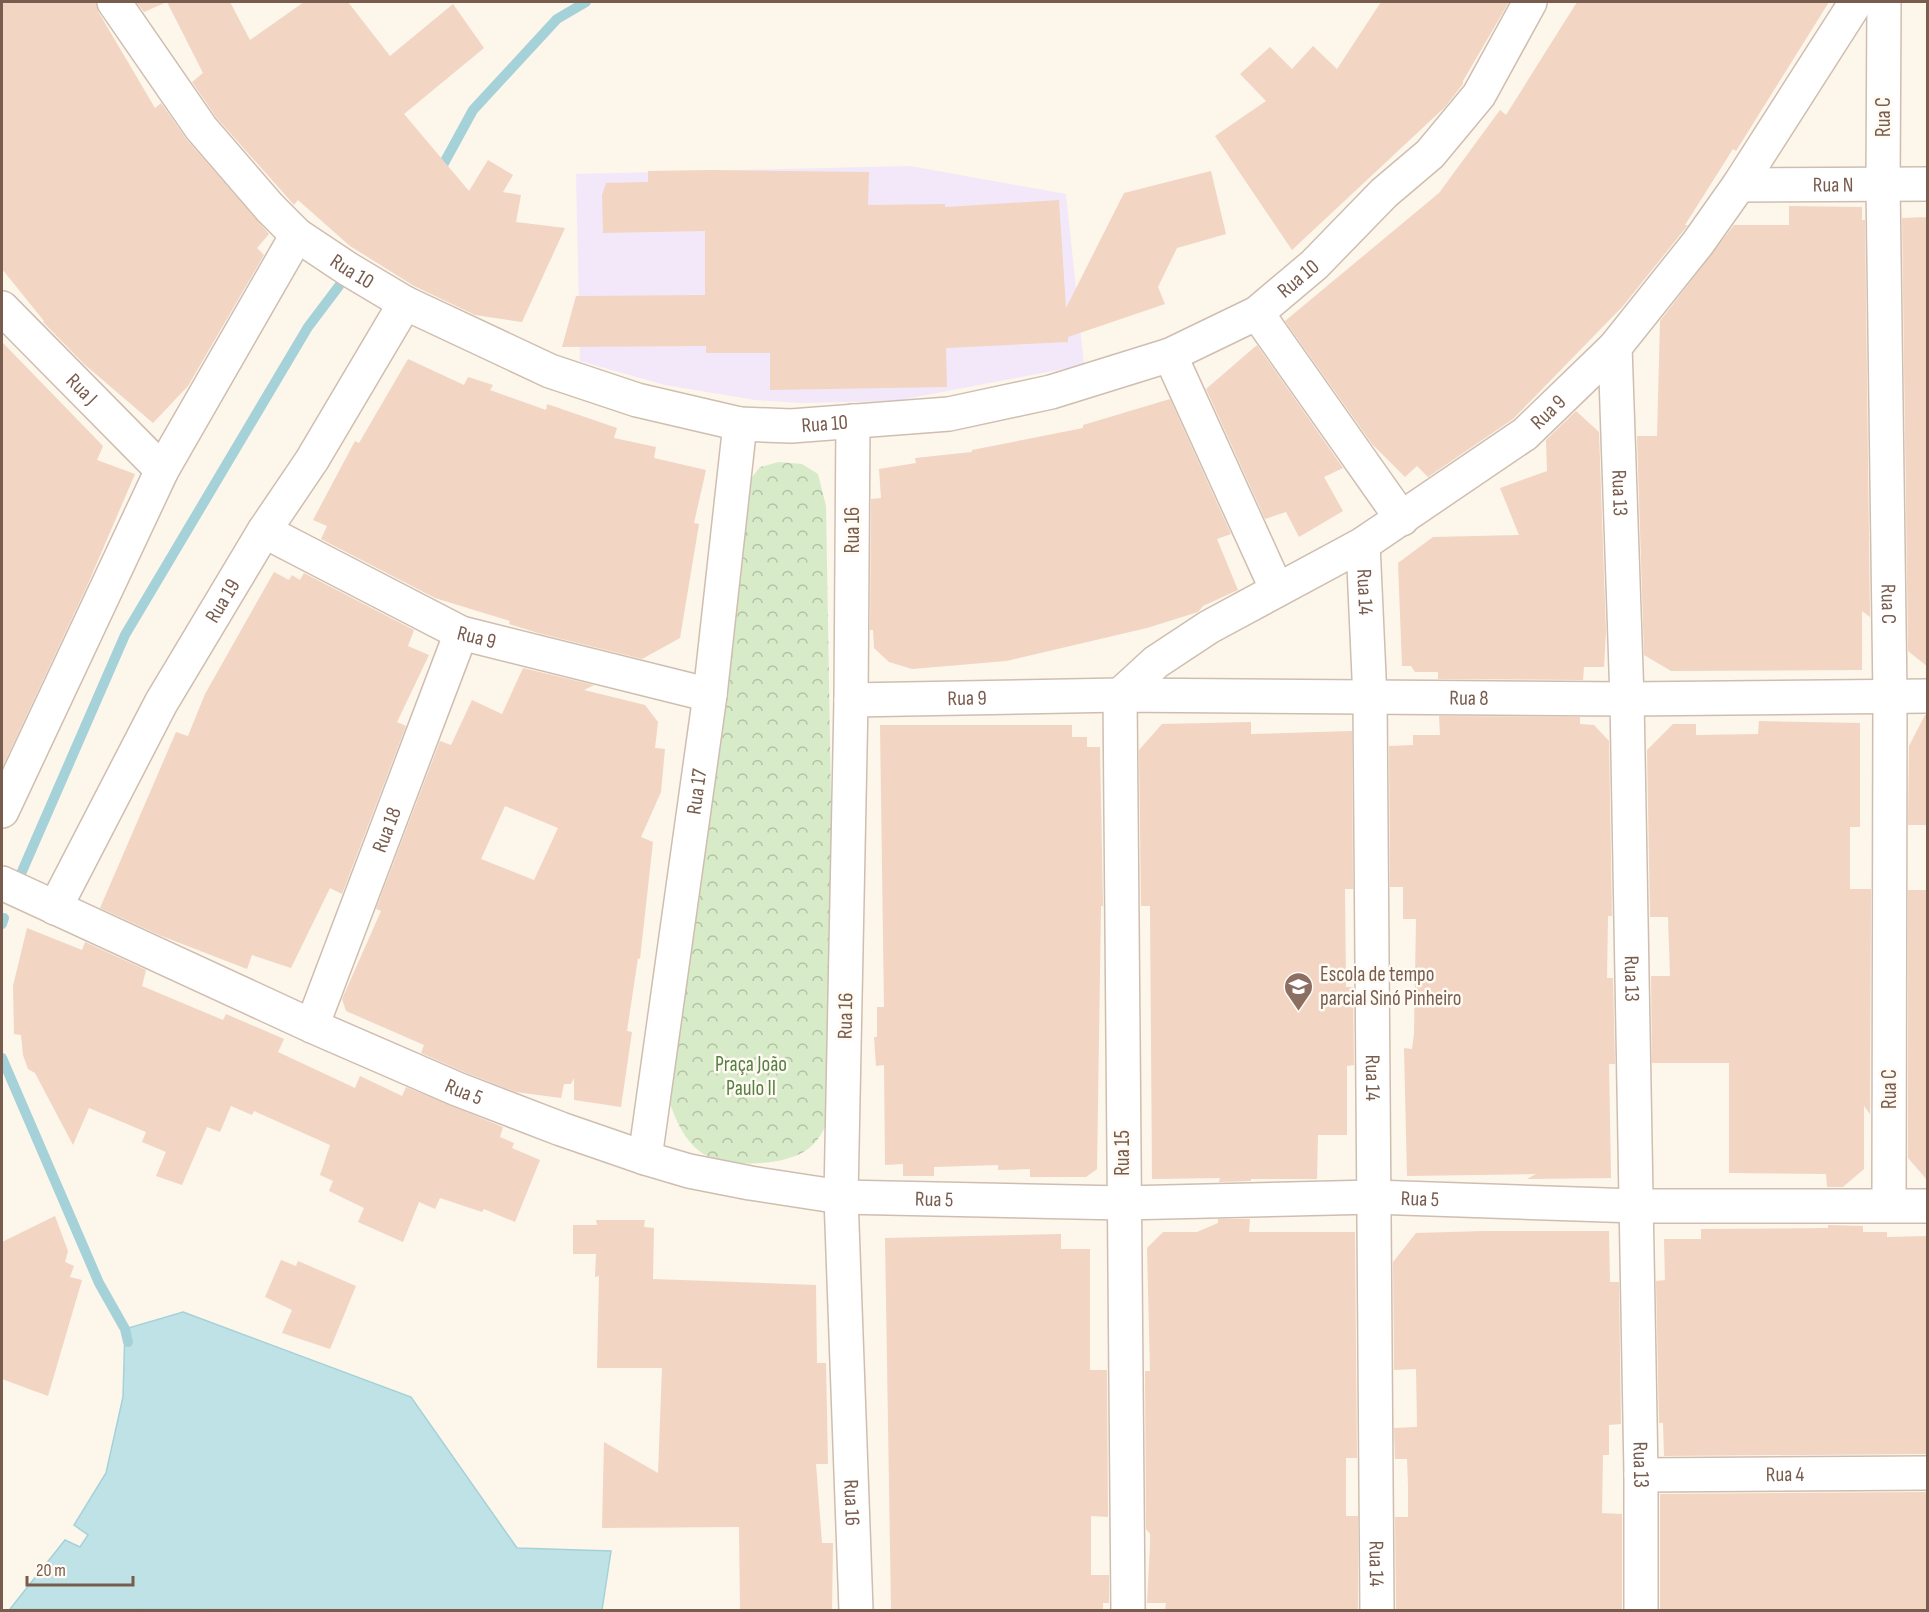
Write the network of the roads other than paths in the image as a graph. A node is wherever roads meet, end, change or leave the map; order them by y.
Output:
1 (114, 2) edge
2 (1530, 2) edge
3 (1856, 2) edge
4 (1884, 2) edge
5 (1883, 184) junction
6 (1928, 184) edge
7 (1739, 185) junction
8 (297, 235) junction
9 (405, 303) junction
10 (2, 308) edge
11 (1257, 313) junction
12 (2, 337) edge
13 (1615, 348) junction
14 (1170, 355) junction
15 (52, 359) junction
16 (853, 421) junction
17 (740, 424) junction
18 (162, 470) junction
19 (1402, 519) junction
20 (264, 531) junction
21 (1363, 544) junction
22 (1277, 590) junction
23 (461, 633) junction
24 (710, 695) junction
25 (1120, 695) junction
26 (1928, 696) edge
27 (1011, 697) joint
28 (1890, 697) junction
29 (1370, 699) junction
30 (1627, 699) junction
31 (851, 700) junction
32 (2, 811) edge
33 (2, 883) edge
34 (55, 908) junction
35 (312, 1026) junction
36 (645, 1158) junction
37 (841, 1197) junction
38 (1373, 1197) junction
39 (1123, 1203) junction
40 (1889, 1205) junction
41 (1636, 1206) junction
42 (1928, 1206) edge
43 (1928, 1473) edge
44 (1641, 1475) junction
45 (856, 1611) edge
46 (1128, 1611) edge
47 (1377, 1611) edge
48 (1641, 1611) edge

1 - 8 street, Rua 10
2 - 11 street, Rua 10
3 - 7 street, Rua 9
4 - 5 street, Rua C
5 - 6 street, Rua N
5 - 7 street, Rua N
5 - 28 street, Rua C
7 - 13 street, Rua 9
8 - 9 street, Rua 10
8 - 18 street
9 - 17 street, Rua 10
9 - 20 street, Rua 19
10 - 15 street, Rua J
11 - 14 street, Rua 10
11 - 19 street
12 - 15 street
13 - 19 street, Rua 9
13 - 30 street, Rua 13
14 - 16 street, Rua 10
14 - 22 street
15 - 18 street, Rua J
16 - 17 street, Rua 10
16 - 31 street, Rua 16
17 - 24 street, Rua 17
18 - 32 street
19 - 21 street, Rua 9
20 - 23 street, Rua 9
20 - 34 street, Rua 19
21 - 22 street, Rua 9
21 - 29 street, Rua 14
22 - 25 street, Rua 9
23 - 24 street, Rua 9
23 - 35 street, Rua 18
24 - 36 street, Rua 17
25 - 27 street, Rua 8
25 - 29 street, Rua 8
25 - 39 street, Rua 15
26 - 28 street, Rua 8
27 - 31 street, Rua 9
28 - 30 street, Rua 8
28 - 40 street, Rua C
29 - 30 street, Rua 8
29 - 38 street, Rua 14
30 - 41 street, Rua 13
31 - 37 street, Rua 16
33 - 34 street, Rua 5
34 - 35 street, Rua 5
35 - 36 street, Rua 5
36 - 37 street, Rua 5
37 - 39 street, Rua 5
37 - 45 street, Rua 16
38 - 39 street, Rua 5
38 - 41 street, Rua 5
38 - 47 street, Rua 14
39 - 46 street, Rua 15
40 - 41 street, Rua 5
40 - 42 street, Rua 5
41 - 44 street, Rua 13
43 - 44 street, Rua 4
44 - 48 street, Rua 13

